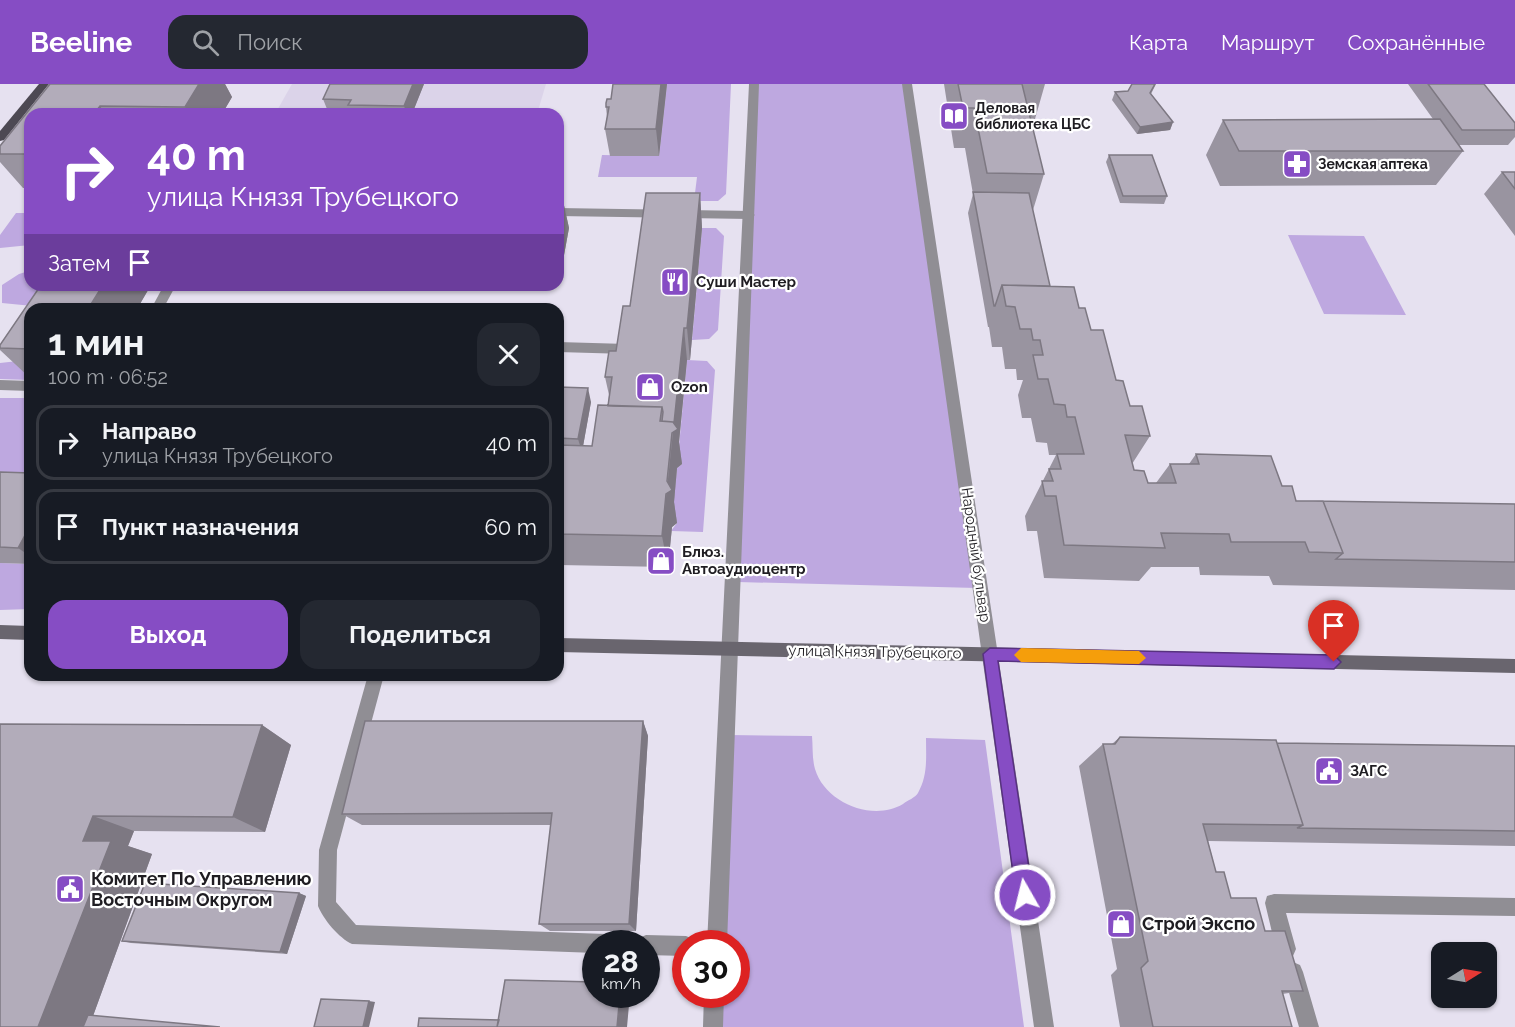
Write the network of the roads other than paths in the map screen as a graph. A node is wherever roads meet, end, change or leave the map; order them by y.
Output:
1 (44, 84) edge
2 (754, 84) edge
3 (907, 84) edge
4 (24, 108) edge
5 (24, 109) edge
6 (0, 138) edge
7 (564, 212) edge
8 (748, 215) junction
9 (564, 347) edge
10 (627, 349) edge
11 (0, 385) edge
12 (24, 386) edge
13 (0, 632) edge
14 (24, 633) edge
15 (564, 645) edge
16 (730, 649) junction
17 (990, 654) junction
18 (1515, 666) edge
19 (373, 681) edge
20 (1515, 907) edge
21 (718, 930) edge
22 (582, 943) edge
23 (714, 1008) edge
24 (713, 1027) edge
25 (1044, 1027) edge
26 (1309, 1027) edge

1 - 4 main road
2 - 8 street
3 - 17 street, Народный бульвар
5 - 6 main road
7 - 8 street
8 - 16 street
9 - 10 street
11 - 12 street
13 - 14 street
15 - 16 street, улица Князя Трубецкого
16 - 17 street, улица Князя Трубецкого
16 - 21 street
17 - 18 street, улица Князя Трубецкого
17 - 25 street, Народный бульвар
19 - 22 street
20 - 26 street
23 - 24 street

